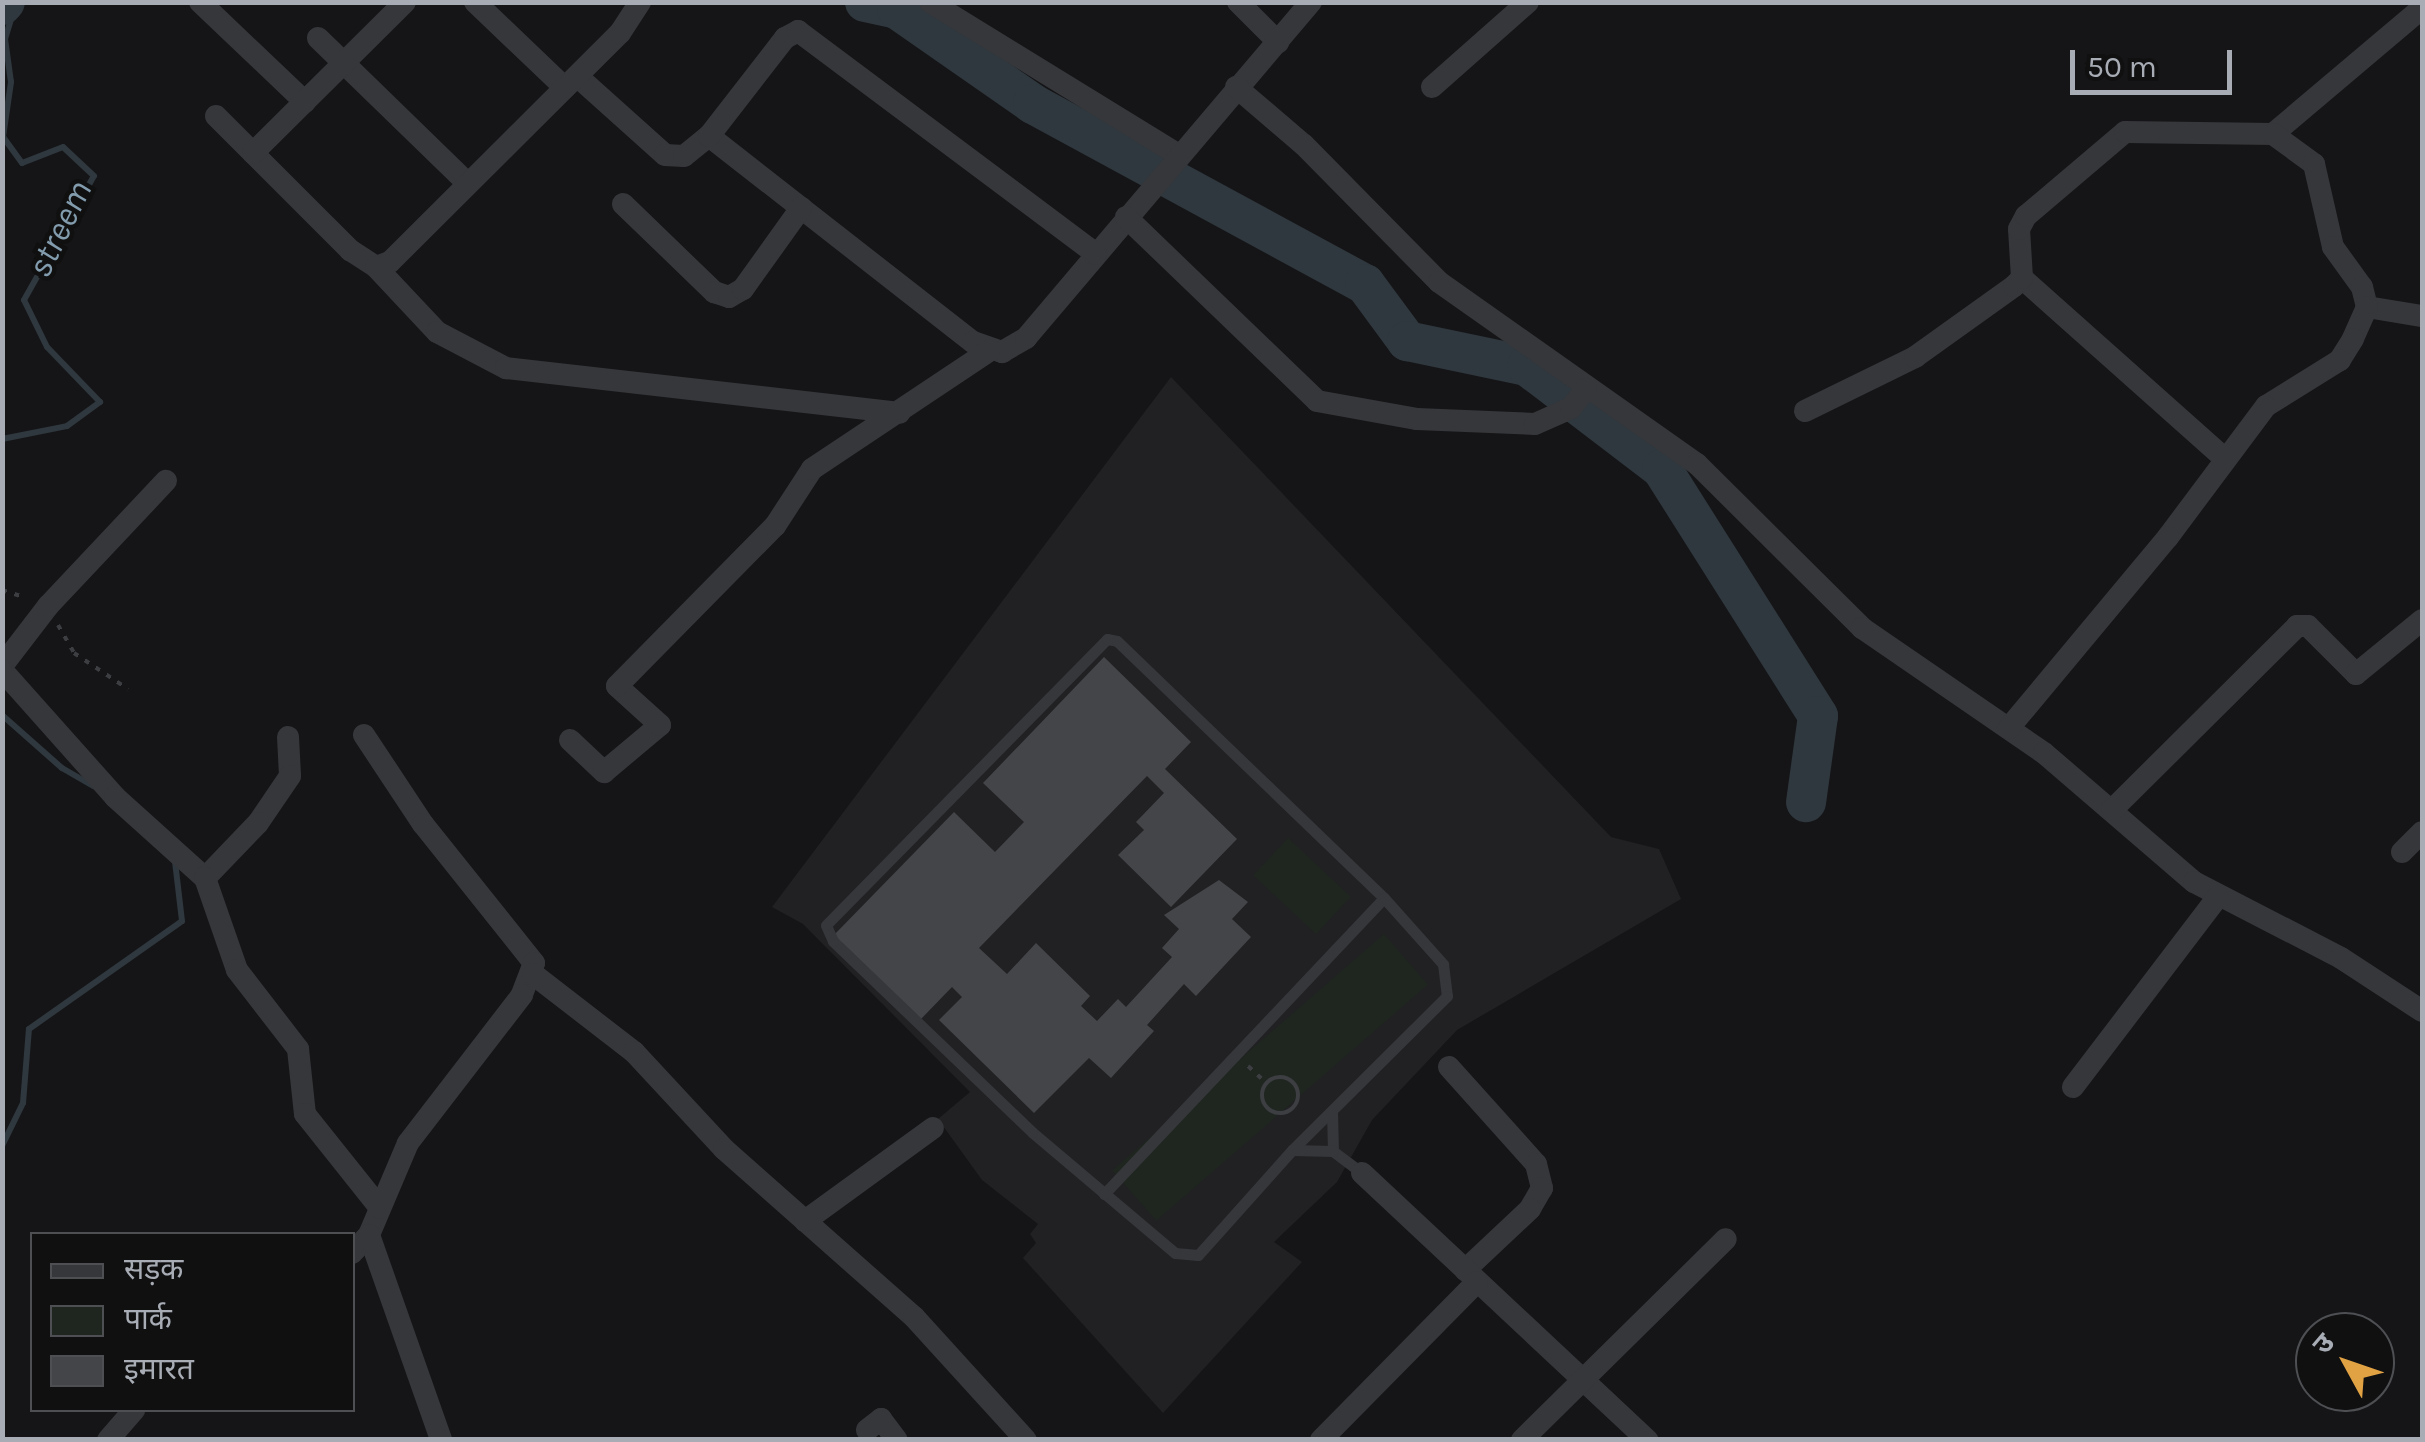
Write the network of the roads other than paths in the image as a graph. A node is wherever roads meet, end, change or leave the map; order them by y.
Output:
1 (200, 2) edge
2 (405, 2) edge
3 (475, 2) edge
4 (640, 2) edge
5 (930, 2) edge
6 (1238, 2) edge
7 (1311, 2) edge
8 (1528, 2) edge
9 (2422, 8) edge
10 (318, 38) dead end
11 (1278, 42) junction
12 (344, 63) junction
13 (571, 82) junction
14 (1432, 87) dead end
15 (1236, 88) junction
16 (304, 102) junction
17 (216, 116) dead end
18 (2272, 134) junction
19 (709, 136) junction
20 (252, 153) junction
21 (1174, 157) junction
22 (468, 184) junction
23 (623, 204) dead end
24 (801, 208) junction
25 (1126, 217) junction
26 (1096, 254) junction
27 (376, 267) junction
28 (2022, 278) junction
29 (2367, 307) junction
30 (2422, 316) edge
31 (989, 351) junction
32 (1579, 398) junction
33 (1805, 411) dead end
34 (899, 413) junction
35 (2222, 456) junction
36 (166, 481) dead end
37 (2419, 632) edge
38 (2, 668) edge
39 (2009, 728) junction
40 (364, 735) dead end
41 (288, 737) dead end
42 (570, 740) dead end
43 (2112, 810) junction
44 (2422, 832) edge
45 (2402, 852) dead end
46 (205, 878) junction
47 (1384, 898) junction
48 (2218, 898) junction
49 (533, 974) junction
50 (2422, 1011) edge
51 (1449, 1066) dead end
52 (2074, 1087) dead end
53 (1332, 1111) junction
54 (933, 1128) dead end
55 (1292, 1150) junction
56 (1333, 1152) junction
57 (1362, 1174) joint
58 (1104, 1194) junction
59 (380, 1208) junction
60 (806, 1222) junction
61 (369, 1235) junction
62 (1726, 1239) dead end
63 (355, 1251) edge
64 (1471, 1276) junction
65 (1581, 1380) junction
66 (132, 1412) edge
67 (867, 1430) dead end
68 (108, 1440) edge
69 (441, 1440) edge
70 (898, 1440) edge
71 (1026, 1440) edge
72 (1321, 1440) edge
73 (1522, 1440) edge
74 (1647, 1440) edge

1 - 16 street
2 - 12 street
3 - 13 street
4 - 13 street
5 - 21 street
6 - 11 street
7 - 11 street
8 - 14 street
9 - 18 street
10 - 12 street
11 - 15 street
12 - 16 street
12 - 22 street
13 - 19 street
13 - 22 street
15 - 21 street
15 - 32 street
16 - 20 street
17 - 20 street
18 - 28 street
18 - 29 street
19 - 24 street
19 - 26 street
20 - 27 street
21 - 25 street
22 - 27 street
23 - 24 street
24 - 31 street
25 - 26 street
25 - 32 street
26 - 31 street
27 - 34 street
28 - 33 street
28 - 35 street
29 - 30 street
29 - 35 street
31 - 34 street
32 - 39 street
34 - 42 street
35 - 39 street
36 - 38 street
37 - 43 street
38 - 46 street
39 - 43 street
40 - 49 street
41 - 46 street
43 - 48 street
44 - 45 street
46 - 59 street
47 - 53 lane
47 - 58 lane
47 - 58 lane
48 - 50 street
48 - 52 street
49 - 59 street
49 - 60 street
51 - 64 street
53 - 55 lane
53 - 56 lane
54 - 60 street
55 - 56 lane
55 - 58 lane
56 - 57 lane
57 - 64 street
59 - 61 street
60 - 71 street
61 - 63 street
61 - 69 street
62 - 65 street
64 - 65 street
64 - 72 street
65 - 73 street
65 - 74 street
66 - 68 street
67 - 70 street

